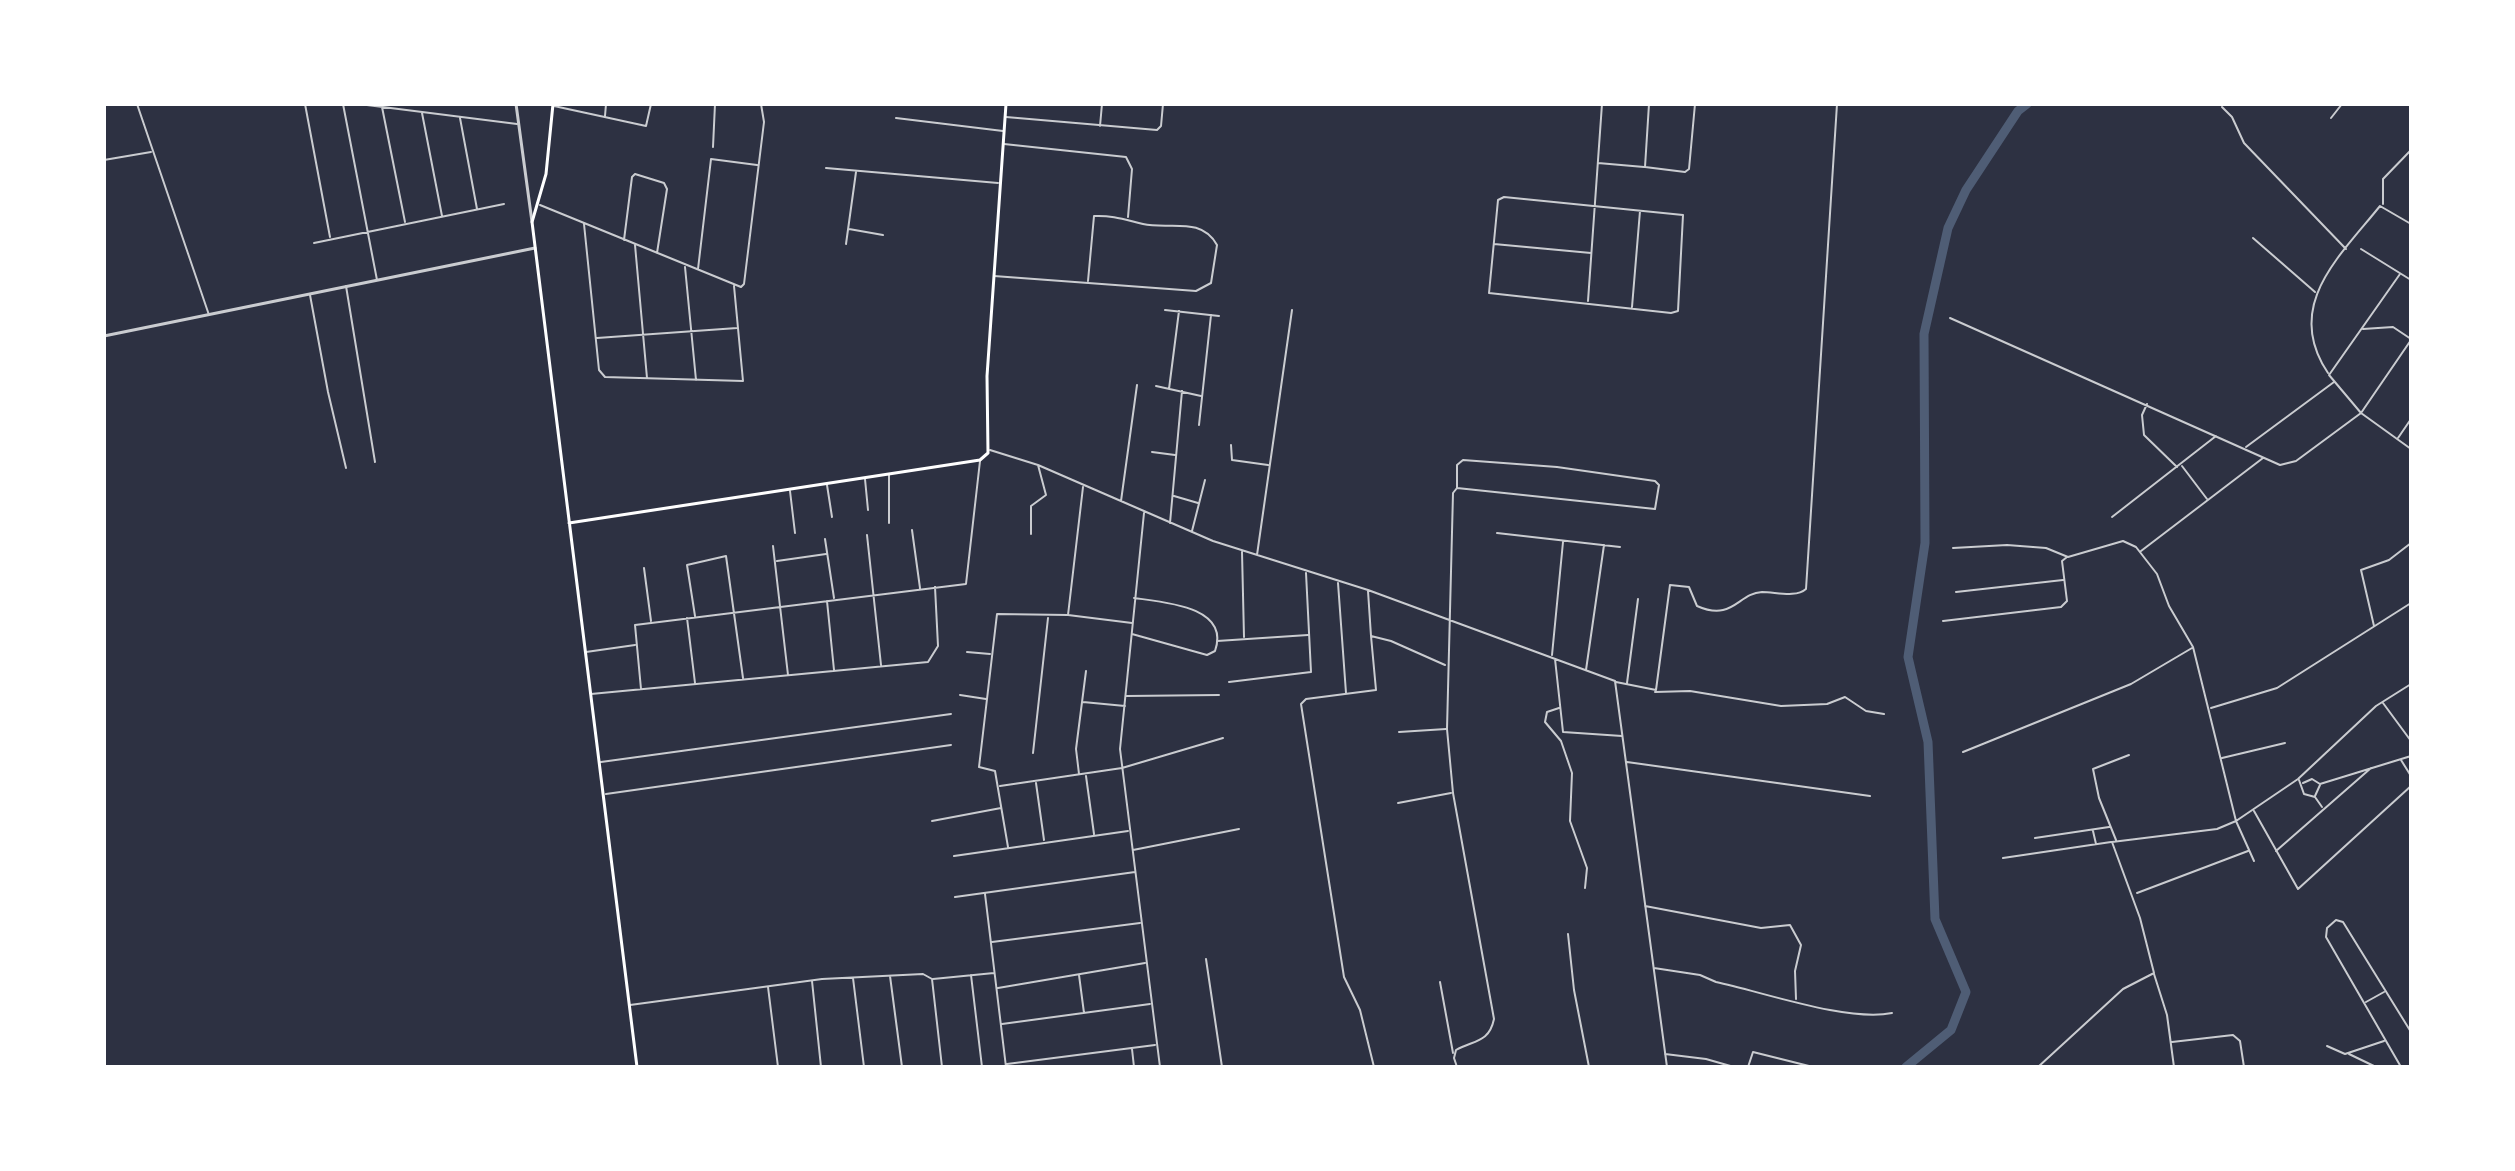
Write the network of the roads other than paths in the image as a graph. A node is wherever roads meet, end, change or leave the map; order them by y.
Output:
1 (137, 104) edge
2 (305, 104) edge
3 (343, 104) edge
4 (359, 104) edge
5 (516, 104) edge
6 (606, 104) edge
7 (651, 104) edge
8 (715, 104) edge
9 (761, 104) edge
10 (1006, 104) edge
11 (1102, 104) edge
12 (1163, 104) edge
13 (1602, 104) edge
14 (1649, 104) edge
15 (1695, 104) edge
16 (1837, 104) edge
17 (2342, 104) edge
18 (553, 105) edge
19 (382, 107) junction
20 (2222, 107) dead end
21 (422, 112) junction
22 (460, 117) junction
23 (605, 117) junction
24 (1005, 117) junction
25 (896, 118) dead end
26 (2331, 118) dead end
27 (518, 124) junction
28 (1100, 127) junction
29 (1004, 131) junction
30 (1003, 144) junction
31 (713, 147) dead end
32 (2411, 150) edge
33 (152, 151) junction
34 (104, 160) edge
35 (1597, 163) junction
36 (759, 165) junction
37 (1645, 167) junction
38 (826, 168) dead end
39 (856, 171) junction
40 (1000, 183) junction
41 (504, 204) dead end
42 (538, 204) junction
43 (1595, 205) junction
44 (2383, 206) junction
45 (477, 209) junction
46 (1640, 210) junction
47 (442, 216) junction
48 (1128, 217) junction
49 (532, 222) junction
50 (406, 223) junction
51 (584, 223) junction
52 (2411, 224) edge
53 (848, 229) junction
54 (368, 231) junction
55 (883, 235) dead end
56 (330, 238) junction
57 (2253, 238) dead end
58 (624, 240) junction
59 (314, 243) dead end
60 (846, 244) dead end
61 (1493, 244) junction
62 (635, 245) junction
63 (535, 248) junction
64 (2346, 249) junction
65 (2361, 249) dead end
66 (1591, 253) junction
67 (657, 254) junction
68 (685, 265) junction
69 (698, 271) junction
70 (2400, 274) junction
71 (994, 276) junction
72 (377, 280) junction
73 (2411, 280) edge
74 (1088, 281) junction
75 (346, 286) junction
76 (734, 286) junction
77 (2315, 292) junction
78 (310, 294) junction
79 (1588, 301) junction
80 (1632, 307) junction
81 (1165, 310) dead end
82 (1292, 310) dead end
83 (1179, 311) junction
84 (209, 315) junction
85 (1211, 315) junction
86 (1219, 316) dead end
87 (1950, 318) dead end
88 (739, 328) junction
89 (2362, 328) junction
90 (691, 329) junction
91 (643, 332) junction
92 (104, 336) edge
93 (595, 337) junction
94 (2411, 340) edge
95 (2329, 375) junction
96 (648, 379) junction
97 (697, 380) junction
98 (2334, 382) junction
99 (1137, 385) dead end
100 (1156, 386) dead end
101 (1169, 389) junction
102 (1182, 391) junction
103 (1201, 396) junction
104 (2147, 403) junction
105 (2361, 413) junction
106 (2411, 419) edge
107 (1199, 425) dead end
108 (2217, 435) junction
109 (2397, 439) junction
110 (1231, 445) dead end
111 (2245, 448) junction
112 (2411, 449) edge
113 (990, 450) junction
114 (1152, 452) dead end
115 (1176, 455) junction
116 (2264, 458) junction
117 (980, 460) junction
118 (375, 462) dead end
119 (1038, 465) junction
120 (1269, 465) junction
121 (2179, 466) junction
122 (346, 468) dead end
123 (889, 474) junction
124 (865, 478) junction
125 (1205, 480) dead end
126 (827, 484) junction
127 (1084, 486) junction
128 (1457, 488) junction
129 (790, 490) junction
130 (1173, 496) junction
131 (2208, 500) junction
132 (1121, 503) junction
133 (1199, 503) junction
134 (868, 510) dead end
135 (1144, 513) junction
136 (832, 517) dead end
137 (2112, 517) dead end
138 (568, 523) junction
139 (889, 523) dead end
140 (1170, 524) junction
141 (912, 530) dead end
142 (1192, 532) junction
143 (795, 533) dead end
144 (1497, 533) dead end
145 (1031, 534) dead end
146 (867, 535) dead end
147 (825, 539) dead end
148 (1563, 541) junction
149 (2411, 543) edge
150 (1604, 545) junction
151 (773, 546) dead end
152 (1620, 547) dead end
153 (1953, 548) dead end
154 (1242, 551) junction
155 (2140, 552) junction
156 (827, 554) junction
157 (1257, 556) junction
158 (2068, 557) junction
159 (775, 562) junction
160 (644, 568) dead end
161 (1306, 571) junction
162 (2064, 579) junction
163 (1338, 581) junction
164 (935, 587) junction
165 (920, 589) junction
166 (1368, 590) junction
167 (1956, 592) dead end
168 (874, 595) junction
169 (1134, 598) junction
170 (834, 599) junction
171 (1638, 599) dead end
172 (827, 600) junction
173 (2411, 603) edge
174 (781, 605) junction
175 (736, 610) junction
176 (1068, 615) junction
177 (695, 616) junction
178 (1048, 616) junction
179 (687, 617) junction
180 (1449, 619) junction
181 (1943, 621) dead end
182 (651, 622) junction
183 (1133, 623) junction
184 (2374, 627) junction
185 (1131, 633) junction
186 (1310, 634) junction
187 (1371, 636) junction
188 (1244, 637) junction
189 (1217, 641) junction
190 (636, 644) junction
191 (2193, 647) junction
192 (584, 652) junction
193 (967, 652) dead end
194 (992, 654) junction
195 (1553, 657) junction
196 (1447, 665) junction
197 (881, 666) junction
198 (834, 670) junction
199 (1586, 670) junction
200 (1086, 671) dead end
201 (788, 675) junction
202 (743, 679) junction
203 (1615, 681) junction
204 (1229, 682) dead end
205 (695, 684) junction
206 (1627, 684) junction
207 (2411, 684) edge
208 (641, 689) junction
209 (1653, 691) junction
210 (590, 694) junction
211 (1346, 694) junction
212 (960, 695) dead end
213 (1219, 695) dead end
214 (1126, 696) junction
215 (986, 699) junction
216 (1082, 702) junction
217 (2382, 702) junction
218 (1125, 706) junction
219 (1559, 708) junction
220 (2210, 709) junction
221 (951, 714) dead end
222 (1884, 714) dead end
223 (1447, 729) junction
224 (1399, 732) dead end
225 (1622, 736) junction
226 (1223, 738) dead end
227 (2411, 741) edge
228 (2285, 743) dead end
229 (951, 745) dead end
230 (1963, 752) dead end
231 (1033, 753) dead end
232 (2129, 755) dead end
233 (2411, 756) edge
234 (2221, 759) junction
235 (2401, 760) junction
236 (600, 762) junction
237 (1625, 762) junction
238 (1122, 768) junction
239 (2371, 768) junction
240 (1086, 775) junction
241 (1079, 776) junction
242 (2411, 776) edge
243 (2298, 779) junction
244 (1036, 782) junction
245 (2303, 783) junction
246 (2320, 784) junction
247 (999, 786) junction
248 (2411, 786) edge
249 (1453, 793) junction
250 (606, 794) junction
251 (1870, 796) dead end
252 (2315, 797) junction
253 (1398, 803) dead end
254 (1002, 808) junction
255 (2324, 808) junction
256 (2253, 810) junction
257 (932, 821) dead end
258 (2236, 821) junction
259 (2111, 827) junction
260 (1239, 829) dead end
261 (1130, 830) junction
262 (2093, 830) junction
263 (1094, 835) junction
264 (2035, 838) dead end
265 (2117, 841) junction
266 (1044, 842) junction
267 (2112, 842) junction
268 (2096, 844) junction
269 (1008, 847) junction
270 (1132, 851) junction
271 (2250, 851) junction
272 (2275, 851) junction
273 (954, 856) dead end
274 (2003, 858) dead end
275 (2254, 861) dead end
276 (1135, 872) junction
277 (1585, 888) dead end
278 (985, 893) junction
279 (2137, 893) dead end
280 (955, 897) dead end
281 (1644, 906) junction
282 (1141, 923) junction
283 (1568, 934) dead end
284 (991, 943) junction
285 (1206, 959) dead end
286 (1147, 963) junction
287 (1652, 968) junction
288 (995, 973) junction
289 (2154, 973) junction
290 (1079, 974) junction
291 (890, 975) junction
292 (971, 975) junction
293 (853, 977) junction
294 (932, 979) junction
295 (812, 980) junction
296 (1440, 982) dead end
297 (768, 985) junction
298 (997, 988) junction
299 (2384, 992) junction
300 (1796, 1001) junction
301 (2365, 1003) junction
302 (1152, 1004) junction
303 (629, 1005) junction
304 (1084, 1013) junction
305 (1892, 1013) dead end
306 (1001, 1024) junction
307 (2411, 1032) edge
308 (2385, 1040) junction
309 (2172, 1042) junction
310 (1157, 1045) junction
311 (2327, 1046) dead end
312 (1131, 1048) junction
313 (1665, 1054) junction
314 (2348, 1054) junction
315 (1454, 1058) junction
316 (1006, 1066) edge
317 (637, 1067) edge
318 (778, 1067) edge
319 (821, 1067) edge
320 (864, 1067) edge
321 (902, 1067) edge
322 (942, 1067) edge
323 (982, 1067) edge
324 (1134, 1067) edge
325 (1160, 1067) edge
326 (1222, 1067) edge
327 (1374, 1067) edge
328 (1457, 1067) edge
329 (1589, 1067) edge
330 (1667, 1067) edge
331 (1734, 1067) edge
332 (1748, 1067) edge
333 (1813, 1067) edge
334 (2038, 1067) edge
335 (2174, 1067) edge
336 (2244, 1067) edge
337 (2376, 1067) edge
338 (2401, 1067) edge

1 - 33 street
2 - 56 street
3 - 54 street
4 - 19 street
5 - 27 street
6 - 23 street
7 - 23 street
8 - 31 street
9 - 36 street
10 - 24 main road
11 - 28 street
12 - 28 street
13 - 35 street
14 - 37 street
15 - 37 street
16 - 209 street
17 - 26 street
18 - 23 street
18 - 42 main road
19 - 21 street
19 - 50 street
20 - 64 street
21 - 22 street
21 - 47 street
22 - 27 street
22 - 45 street
24 - 28 street
24 - 29 main road
25 - 29 street
27 - 49 street
29 - 30 main road
30 - 40 main road
30 - 48 street
32 - 44 street
33 - 34 street
33 - 84 street
35 - 37 street
35 - 43 street
36 - 69 street
36 - 76 street
38 - 39 street
39 - 40 street
39 - 53 street
40 - 71 main road
41 - 45 street
42 - 49 main road
42 - 51 street
43 - 46 street
43 - 61 street
43 - 66 street
44 - 52 street
44 - 64 street
45 - 47 street
46 - 80 street
46 - 80 street
47 - 50 street
48 - 74 street
48 - 74 street
49 - 63 main road
50 - 54 street
51 - 58 street
51 - 93 street
53 - 55 street
53 - 60 street
54 - 56 street
54 - 72 street
56 - 59 street
57 - 77 street
58 - 62 street
58 - 67 street
61 - 66 street
61 - 79 street
62 - 67 street
62 - 91 street
63 - 72 street
63 - 138 main road
64 - 77 street
65 - 70 street
66 - 79 street
67 - 68 street
68 - 69 street
68 - 90 street
69 - 76 street
70 - 73 street
70 - 89 street
71 - 74 street
71 - 113 main road
72 - 75 street
75 - 78 street
75 - 118 street
76 - 88 street
77 - 95 street
78 - 84 street
78 - 122 street
79 - 80 street
81 - 83 street
82 - 120 street
83 - 85 street
83 - 101 street
84 - 92 street
85 - 86 street
85 - 103 street
87 - 104 street
88 - 90 street
88 - 97 street
89 - 94 street
89 - 95 street
90 - 91 street
90 - 97 street
91 - 93 street
91 - 96 street
93 - 96 street
94 - 105 street
95 - 98 street
96 - 97 street
98 - 105 street
98 - 111 street
99 - 132 street
100 - 101 street
101 - 102 street
102 - 103 street
102 - 115 street
103 - 107 street
104 - 108 street
104 - 121 street
105 - 109 street
105 - 116 street
106 - 109 street
108 - 111 street
108 - 121 street
109 - 112 street
110 - 120 street
111 - 116 street
113 - 117 main road
113 - 119 street
114 - 115 street
115 - 130 street
116 - 131 street
117 - 123 main road
117 - 164 street
119 - 127 street
119 - 145 street
120 - 157 street
121 - 131 street
121 - 137 street
123 - 124 main road
123 - 139 street
124 - 126 main road
124 - 134 street
125 - 133 street
126 - 129 main road
126 - 136 street
127 - 132 street
127 - 176 street
128 - 128 street
128 - 180 street
129 - 138 main road
129 - 143 street
130 - 133 street
130 - 140 street
131 - 155 street
132 - 135 street
133 - 142 street
135 - 140 street
135 - 169 street
138 - 192 main road
140 - 142 street
141 - 165 street
142 - 154 street
144 - 148 street
146 - 168 street
147 - 156 street
148 - 150 street
148 - 195 street
149 - 184 street
150 - 152 street
150 - 199 street
151 - 159 street
153 - 158 street
154 - 157 street
154 - 188 street
155 - 158 street
155 - 191 street
156 - 159 street
156 - 170 street
157 - 161 street
158 - 162 street
159 - 174 street
160 - 182 street
161 - 163 street
161 - 186 street
162 - 167 street
162 - 181 street
163 - 166 street
163 - 211 street
164 - 165 street
164 - 197 street
165 - 168 street
166 - 180 street
166 - 187 street
168 - 170 street
168 - 197 street
169 - 183 street
169 - 189 street
170 - 172 street
171 - 206 street
172 - 174 street
172 - 198 street
173 - 184 street
174 - 175 street
174 - 201 street
175 - 177 street
175 - 177 street
175 - 202 street
176 - 178 street
176 - 183 street
177 - 179 street
178 - 194 street
178 - 231 street
179 - 182 street
179 - 205 street
180 - 195 street
180 - 196 street
182 - 190 street
183 - 185 street
184 - 220 street
185 - 189 street
185 - 214 street
186 - 188 street
186 - 204 street
187 - 196 street
187 - 211 street
188 - 189 street
190 - 192 street
190 - 208 street
191 - 220 street
191 - 230 street
192 - 210 main road
193 - 194 street
194 - 215 street
195 - 199 street
195 - 219 street
196 - 223 street
197 - 198 street
198 - 201 street
199 - 203 street
200 - 216 street
201 - 202 street
202 - 205 street
203 - 206 street
203 - 225 street
205 - 208 street
206 - 209 street
207 - 217 street
208 - 210 street
209 - 222 street
210 - 236 main road
211 - 327 street
212 - 215 street
213 - 214 street
214 - 218 street
215 - 247 street
216 - 218 street
216 - 241 street
217 - 227 street
217 - 243 street
218 - 238 street
219 - 225 street
219 - 277 street
220 - 234 street
221 - 236 street
223 - 224 street
223 - 249 street
225 - 237 street
226 - 238 street
228 - 234 street
229 - 250 street
232 - 259 street
233 - 235 street
234 - 258 street
235 - 239 street
235 - 242 street
236 - 250 main road
237 - 251 street
237 - 281 street
238 - 240 street
238 - 261 street
239 - 246 street
239 - 255 street
240 - 241 street
240 - 263 street
241 - 244 street
243 - 245 street
243 - 256 street
244 - 247 street
244 - 266 street
245 - 246 street
245 - 252 street
246 - 252 street
247 - 254 street
248 - 272 street
249 - 253 street
249 - 315 street
250 - 303 main road
252 - 255 street
254 - 257 street
254 - 269 street
255 - 272 street
256 - 258 street
256 - 272 street
258 - 265 street
258 - 271 street
259 - 262 street
259 - 265 street
260 - 270 street
261 - 263 street
261 - 270 street
262 - 264 street
262 - 268 street
263 - 266 street
265 - 267 street
266 - 269 street
267 - 268 street
267 - 289 street
268 - 274 street
269 - 273 street
270 - 276 street
271 - 275 street
271 - 279 street
276 - 278 street
276 - 282 street
278 - 280 street
278 - 284 street
281 - 287 street
281 - 300 street
282 - 284 street
282 - 286 street
283 - 329 street
284 - 288 street
285 - 326 street
286 - 290 street
286 - 302 street
287 - 300 street
287 - 313 street
288 - 292 street
288 - 298 street
289 - 309 street
289 - 334 street
290 - 298 street
290 - 304 street
291 - 293 street
291 - 294 street
291 - 321 street
292 - 294 street
292 - 323 street
293 - 295 street
293 - 320 street
294 - 322 street
295 - 297 street
295 - 319 street
296 - 315 street
297 - 303 street
297 - 318 street
298 - 306 street
299 - 301 street
299 - 301 street
299 - 307 street
300 - 305 street
301 - 308 street
302 - 304 street
302 - 310 street
303 - 317 main road
304 - 306 street
306 - 316 street
308 - 314 street
308 - 338 street
309 - 335 street
309 - 336 street
310 - 312 street
310 - 325 street
311 - 314 street
312 - 316 street
312 - 324 street
313 - 330 street
313 - 331 street
314 - 337 street
315 - 328 street
332 - 333 street

